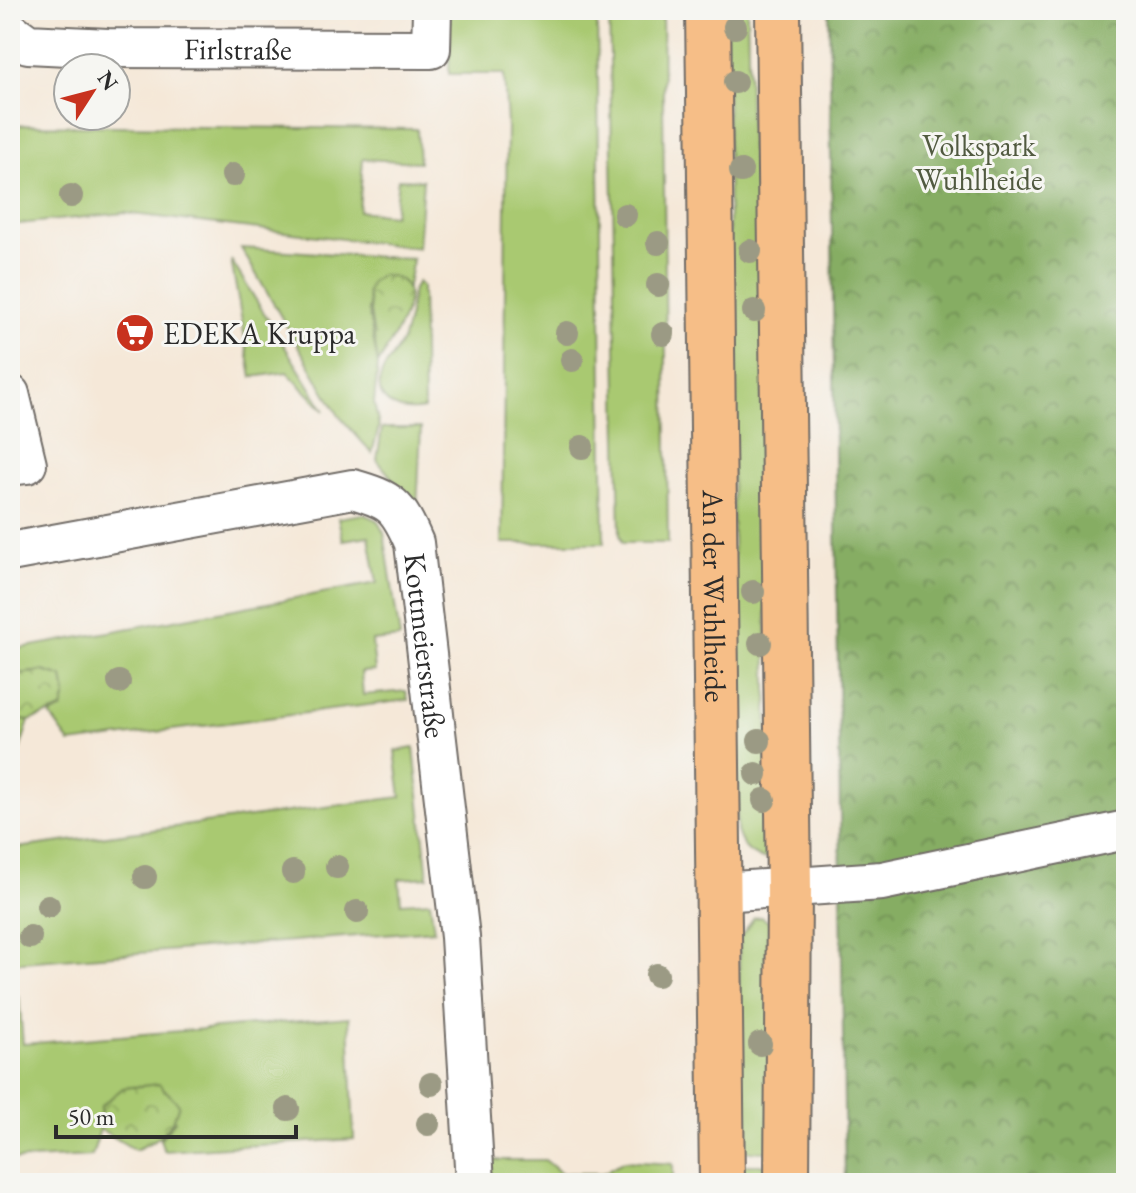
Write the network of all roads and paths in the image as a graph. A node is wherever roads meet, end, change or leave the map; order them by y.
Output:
1 (432, 10) edge
2 (708, 10) edge
3 (778, 10) edge
4 (10, 31) edge
5 (10, 394) edge
6 (10, 466) edge
7 (10, 552) edge
8 (1126, 830) edge
9 (789, 890) junction
10 (720, 892) junction
11 (475, 1183) edge
12 (722, 1183) edge
13 (787, 1183) edge

1 - 4 lane, Firlstraße
2 - 10 main road, An der Wuhlheide
3 - 9 main road
5 - 6 lane
7 - 11 lane, Kottmeierstraße
8 - 9 lane
9 - 10 lane
9 - 13 main road
10 - 12 main road, An der Wuhlheide

